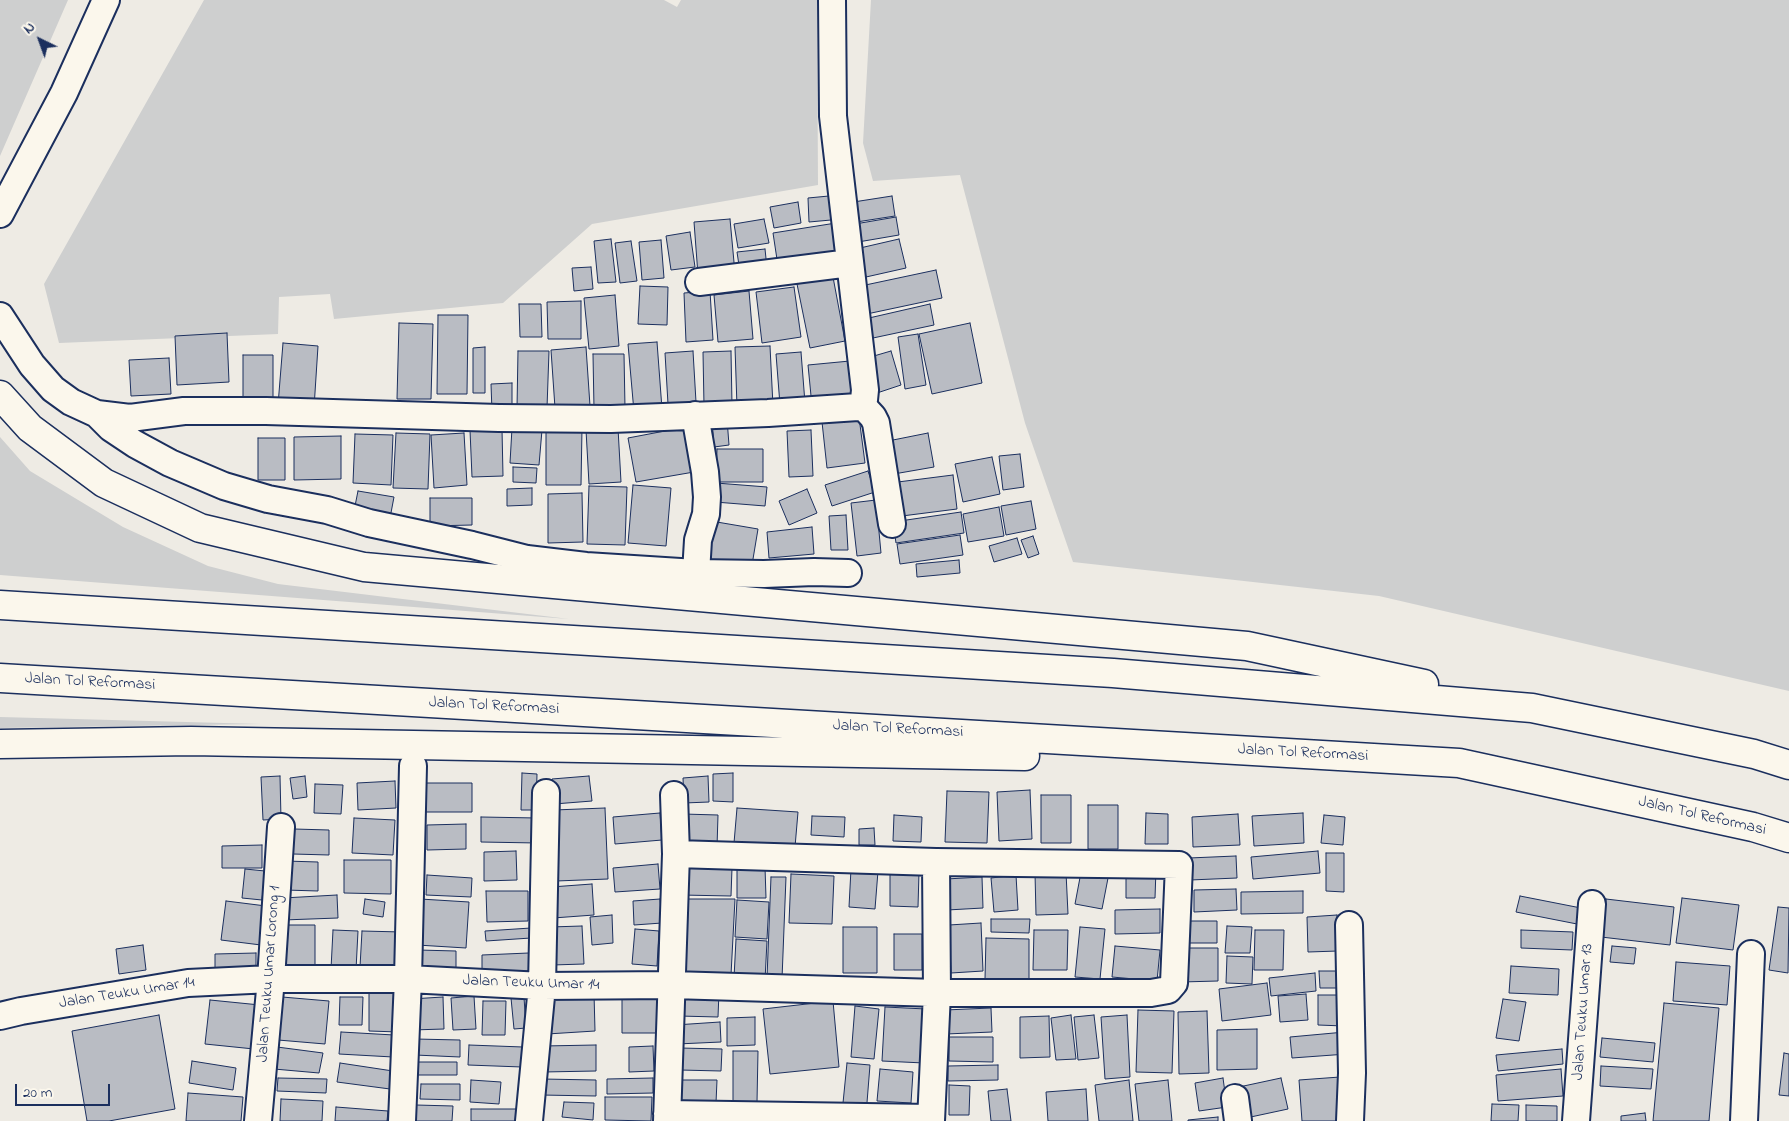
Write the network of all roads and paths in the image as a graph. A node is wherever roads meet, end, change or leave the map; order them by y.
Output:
1 (106, 0) edge
2 (832, 0) edge
3 (0, 214) edge
4 (850, 263) junction
5 (699, 282) dead end
6 (0, 316) edge
7 (0, 395) edge
8 (861, 404) junction
9 (97, 414) junction
10 (695, 415) junction
11 (892, 524) dead end
12 (696, 572) junction
13 (848, 573) dead end
14 (0, 605) edge
15 (0, 678) edge
16 (1532, 708) junction
17 (0, 744) edge
18 (1459, 764) junction
19 (1789, 765) edge
20 (413, 766) dead end
21 (546, 793) dead end
22 (674, 795) dead end
23 (281, 827) dead end
24 (1789, 838) edge
25 (676, 854) junction
26 (936, 862) junction
27 (1592, 904) dead end
28 (1348, 925) dead end
29 (1751, 954) dead end
30 (271, 979) junction
31 (408, 979) junction
32 (672, 985) junction
33 (542, 986) junction
34 (937, 993) junction
35 (0, 1016) edge
36 (667, 1118) edge
37 (931, 1119) edge
38 (258, 1121) edge
39 (402, 1121) edge
40 (529, 1121) edge
41 (1350, 1121) edge
42 (1576, 1121) edge
43 (1744, 1121) edge

1 - 3 street
2 - 4 street
4 - 5 street
4 - 8 street
6 - 9 street
7 - 16 highway
8 - 10 street
8 - 11 street
9 - 10 street
9 - 12 street
10 - 12 street
12 - 13 street
14 - 16 highway
15 - 18 highway, Jalan Tol Reformasi
16 - 19 highway
17 - 18 highway
18 - 24 highway, Jalan Tol Reformasi
20 - 31 street
21 - 33 street
22 - 25 street
23 - 30 street, Jalan Teuku Umar Lorong 1
25 - 26 street
25 - 32 street
26 - 34 street
26 - 34 street, Jalan Teuku Umar 14
27 - 42 street, Jalan Teuku Umar 13
28 - 41 street
29 - 43 street
30 - 31 street, Jalan Teuku Umar 14
30 - 35 street, Jalan Teuku Umar 14
30 - 38 street, Jalan Teuku Umar Lorong 1
31 - 33 street, Jalan Teuku Umar 14
31 - 39 street
32 - 33 street, Jalan Teuku Umar 14
32 - 34 street, Jalan Teuku Umar 14
32 - 36 street
33 - 40 street
34 - 37 street
36 - 37 street

